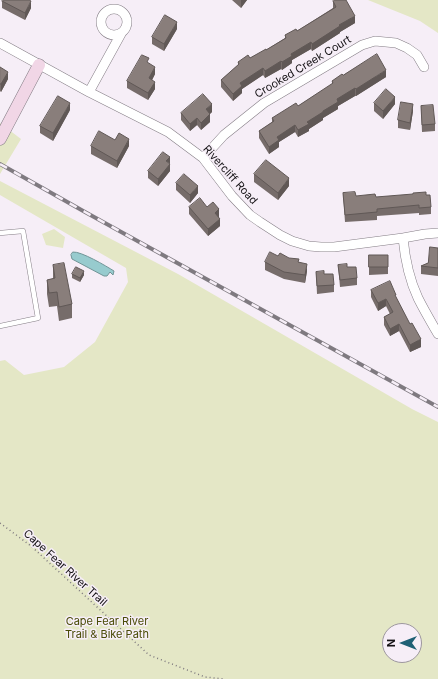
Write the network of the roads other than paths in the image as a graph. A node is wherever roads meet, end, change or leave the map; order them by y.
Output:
1 (122, 32) dead end
2 (0, 44) edge
3 (39, 65) junction
4 (424, 67) dead end
5 (89, 92) junction
6 (0, 139) edge
7 (203, 158) junction
8 (438, 233) edge
9 (0, 234) edge
10 (403, 238) junction
11 (0, 326) edge
12 (438, 334) edge

1 - 5 street
2 - 3 street, Rivercliff Road
3 - 5 street, Rivercliff Road
3 - 6 street
4 - 7 street, Crooked Creek Court
5 - 7 street, Rivercliff Road
7 - 10 street, Rivercliff Road
8 - 10 street, Rivercliff Road
9 - 11 lane
10 - 12 street

